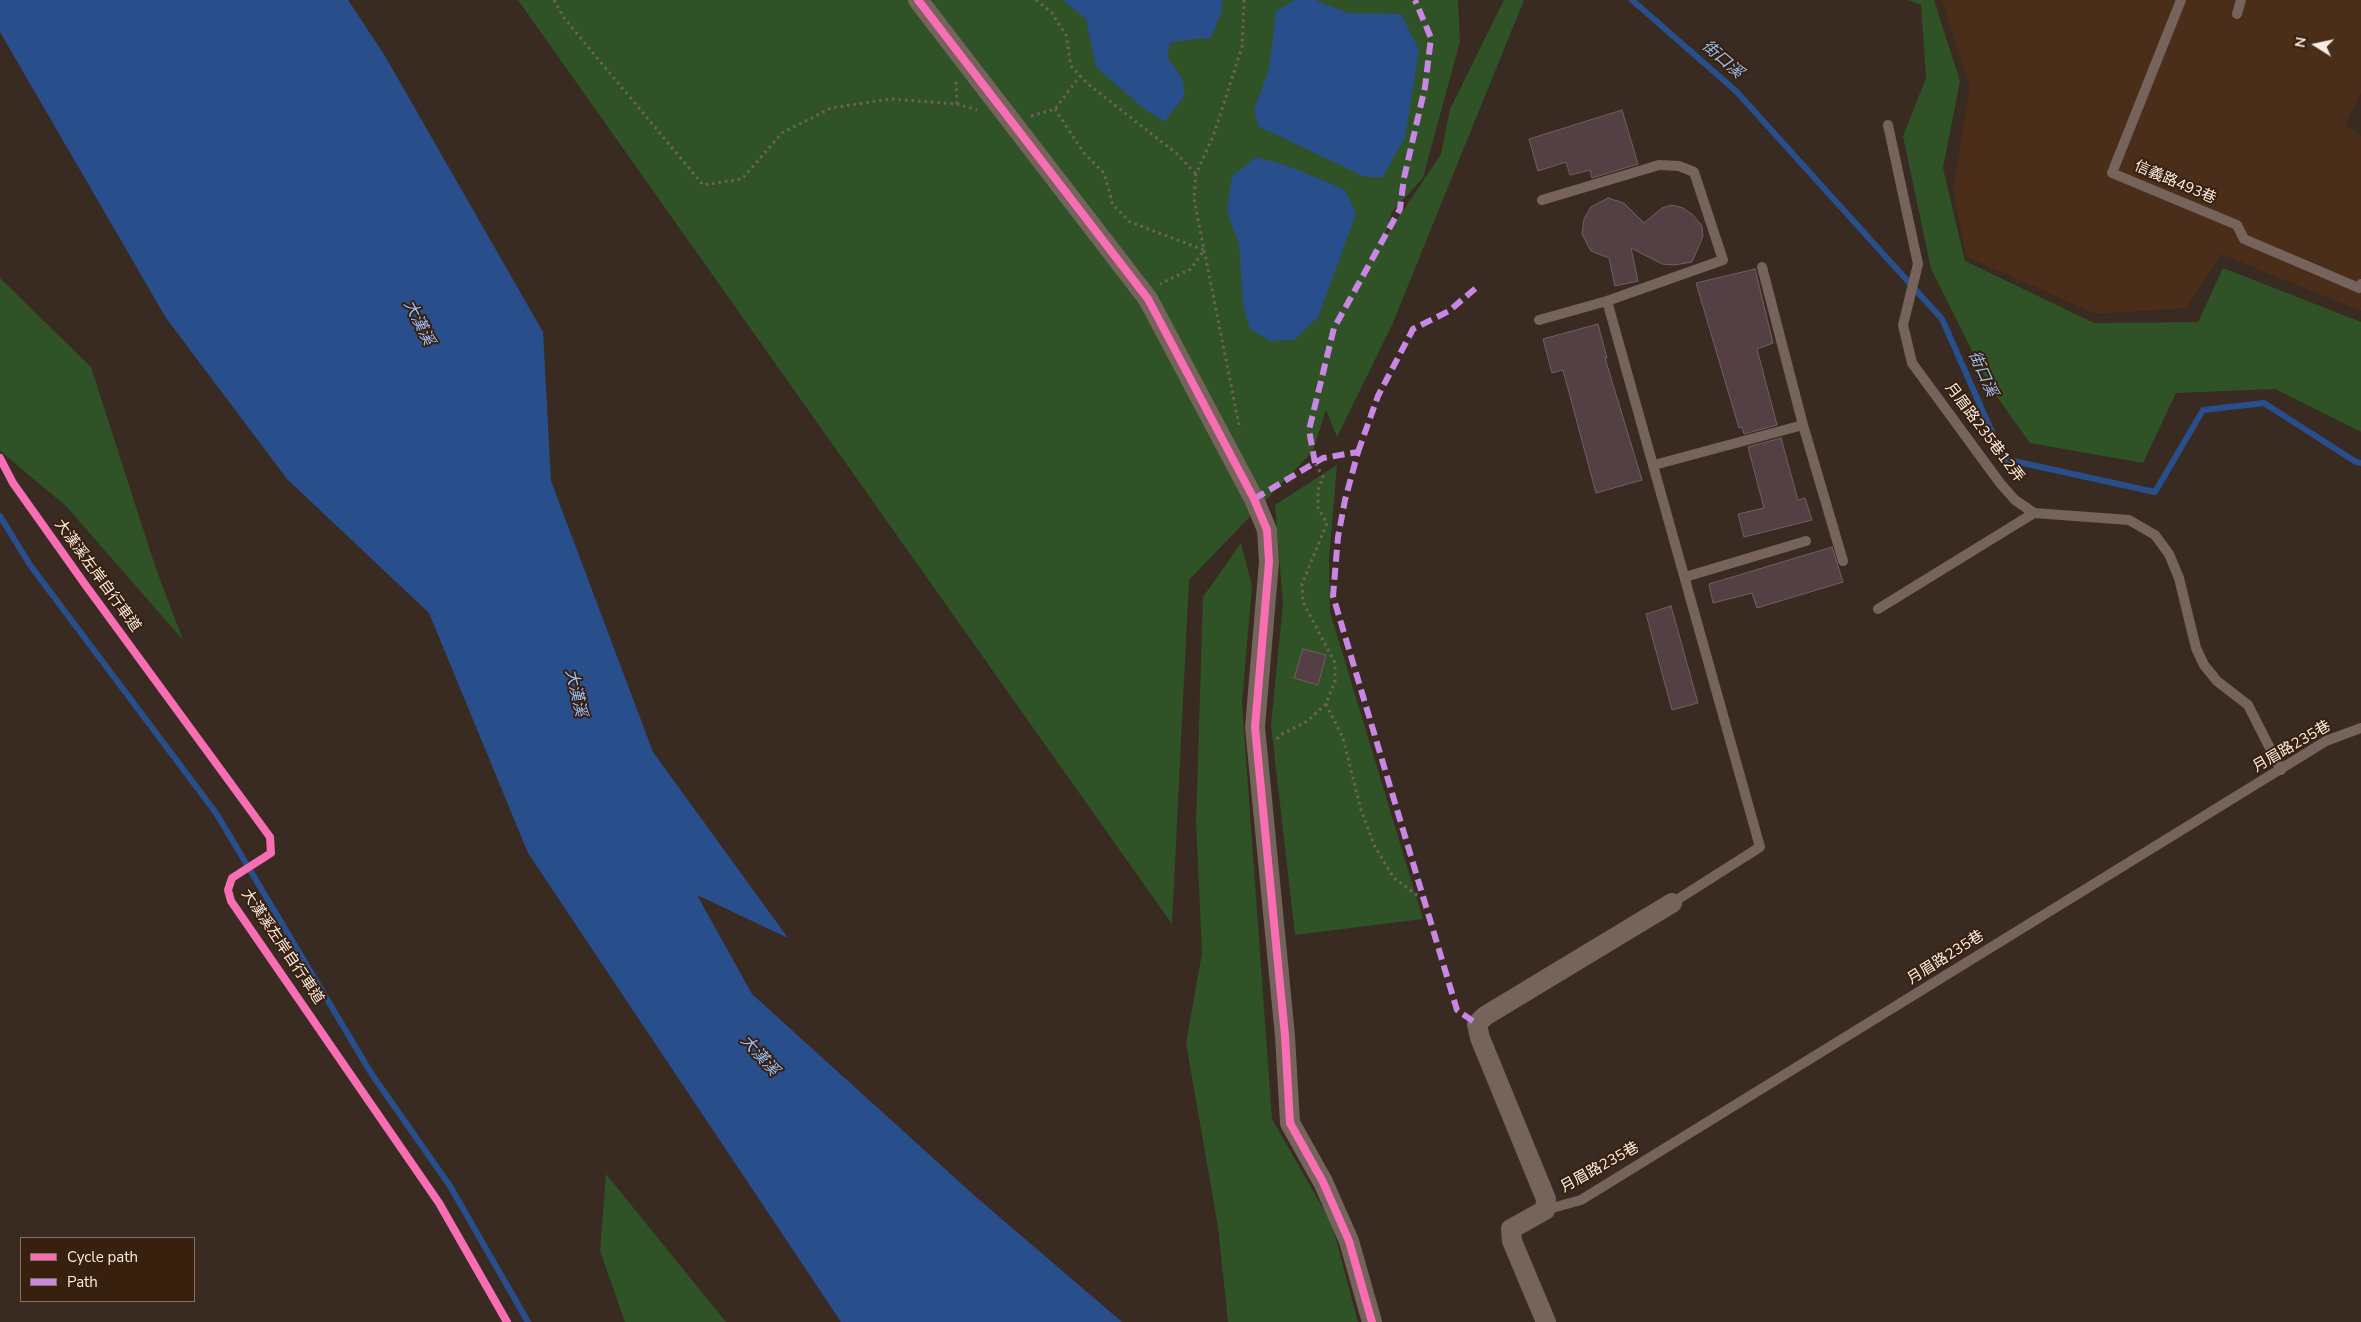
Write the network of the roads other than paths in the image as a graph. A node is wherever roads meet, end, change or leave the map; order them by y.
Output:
1 (918, 0) edge
2 (2181, 0) edge
3 (2241, 0) edge
4 (2237, 14) dead end
5 (1888, 125) dead end
6 (1542, 200) dead end
7 (1762, 267) dead end
8 (2361, 284) edge
9 (1607, 300) junction
10 (1539, 320) dead end
11 (1803, 425) junction
12 (1654, 465) junction
13 (2034, 513) junction
14 (1806, 541) dead end
15 (1843, 561) dead end
16 (1685, 577) junction
17 (1878, 608) dead end
18 (2361, 728) edge
19 (2282, 770) junction
20 (1672, 903) joint
21 (1545, 1210) junction
22 (1372, 1322) edge
23 (1546, 1322) edge

1 - 22 street
2 - 8 lane, 信義路493巷
3 - 4 lane
5 - 13 lane, 月眉路235巷12弄
6 - 9 lane
7 - 11 lane
9 - 10 lane
9 - 12 lane
11 - 12 lane
11 - 15 lane
12 - 16 lane
13 - 17 lane
13 - 19 lane
14 - 16 lane
16 - 20 lane
18 - 19 lane, 月眉路235巷
19 - 21 lane, 月眉路235巷
20 - 21 street
21 - 23 street

